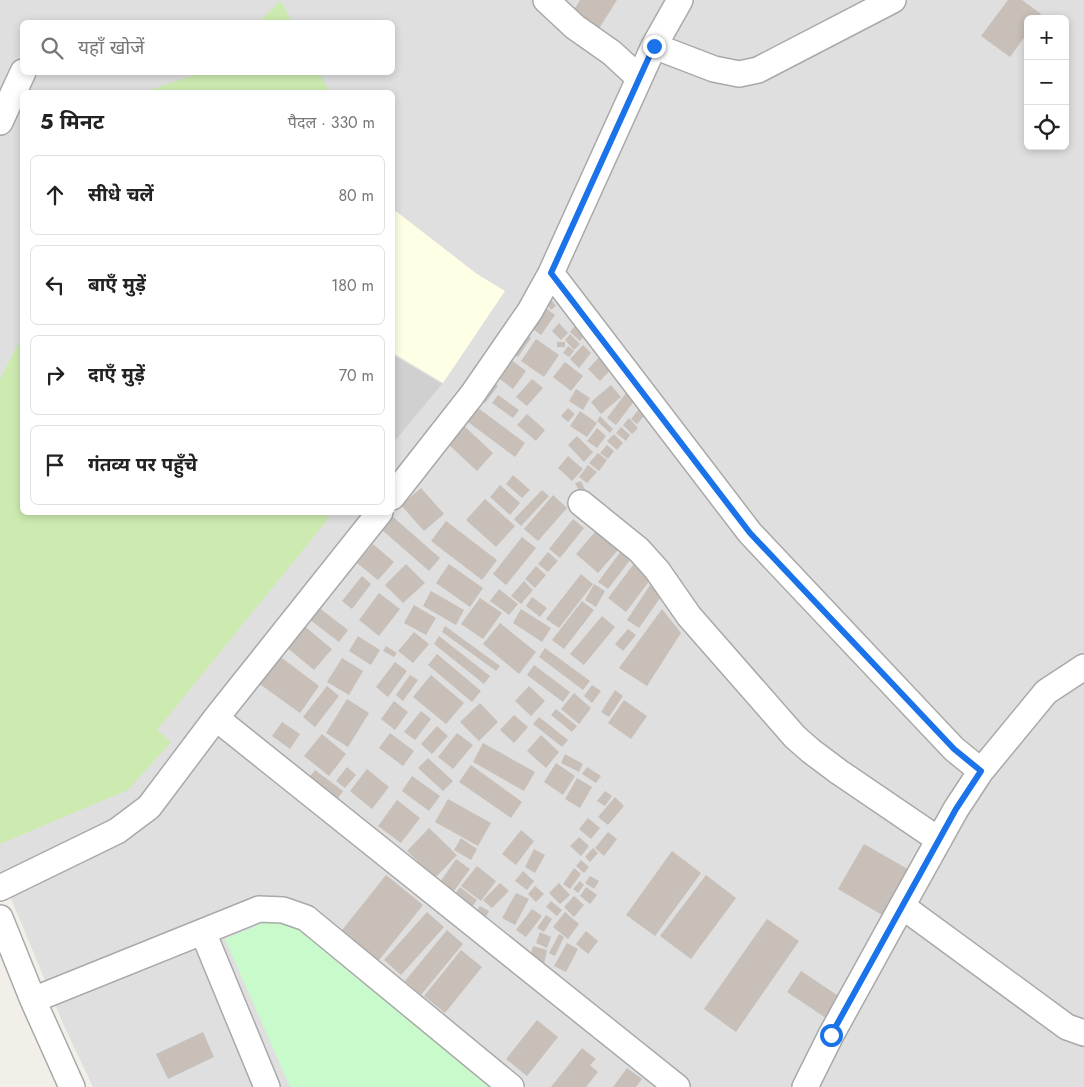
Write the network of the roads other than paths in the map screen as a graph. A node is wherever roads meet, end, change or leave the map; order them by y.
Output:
1 (546, 0) edge
2 (680, 0) edge
3 (893, 0) edge
4 (654, 46) junction
5 (22, 75) edge
6 (639, 78) junction
7 (0, 122) edge
8 (551, 273) junction
9 (395, 493) edge
10 (581, 503) dead end
11 (378, 515) edge
12 (1084, 666) edge
13 (216, 718) junction
14 (981, 771) junction
15 (939, 840) junction
16 (0, 888) edge
17 (902, 906) junction
18 (0, 918) edge
19 (203, 932) junction
20 (33, 1000) junction
21 (1084, 1033) edge
22 (72, 1087) edge
23 (267, 1087) edge
24 (511, 1087) edge
25 (677, 1087) edge
26 (805, 1087) edge

1 - 6 street
2 - 4 street
3 - 4 street
4 - 6 street
5 - 7 street
6 - 8 street
8 - 9 street
8 - 14 street
10 - 15 street
11 - 13 street
12 - 14 street
13 - 16 street
13 - 25 street
14 - 15 street
15 - 17 street
17 - 21 street
17 - 26 street
18 - 20 street
19 - 20 street
19 - 23 street
19 - 24 street
20 - 22 street

